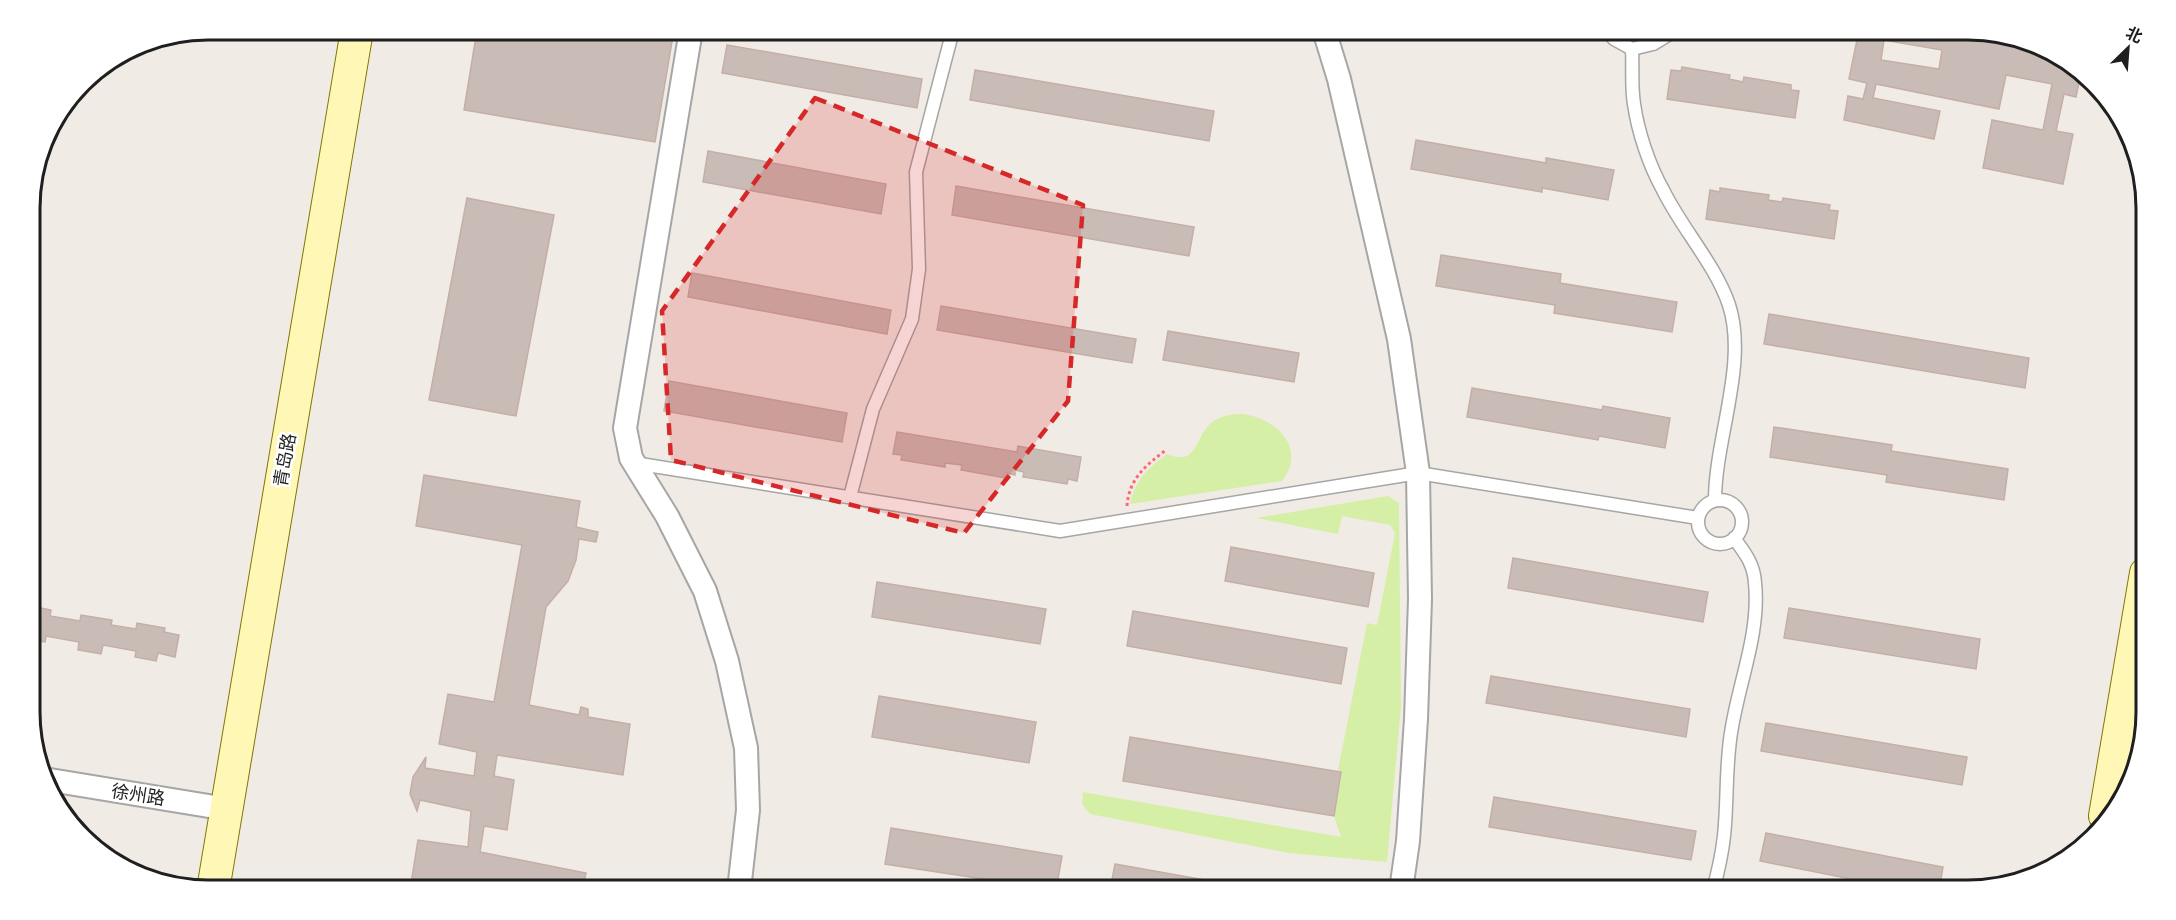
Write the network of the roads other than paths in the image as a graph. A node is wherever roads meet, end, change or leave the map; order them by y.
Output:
1 (1327, 40) edge
2 (1620, 40) edge
3 (1659, 40) edge
4 (355, 41) edge
5 (689, 41) edge
6 (950, 41) edge
7 (1632, 49) junction
8 (634, 463) junction
9 (1418, 473) junction
10 (850, 497) junction
11 (1715, 500) junction
12 (1698, 518) junction
13 (1734, 538) junction
14 (2136, 632) edge
15 (55, 781) edge
16 (2107, 805) edge
17 (227, 809) junction
18 (1403, 879) edge
19 (1715, 879) edge
20 (215, 880) edge
21 (740, 880) edge

1 - 9 street
2 - 7 lane
3 - 7 lane
4 - 17 street, 青岛路
5 - 8 street
6 - 10 lane
7 - 11 lane
8 - 10 lane
8 - 21 street
9 - 10 lane
9 - 12 lane
9 - 18 street
11 - 12 lane
11 - 13 lane
12 - 13 lane
13 - 19 lane
14 - 16 street
15 - 17 street, 徐州路
17 - 20 street, 青岛路

